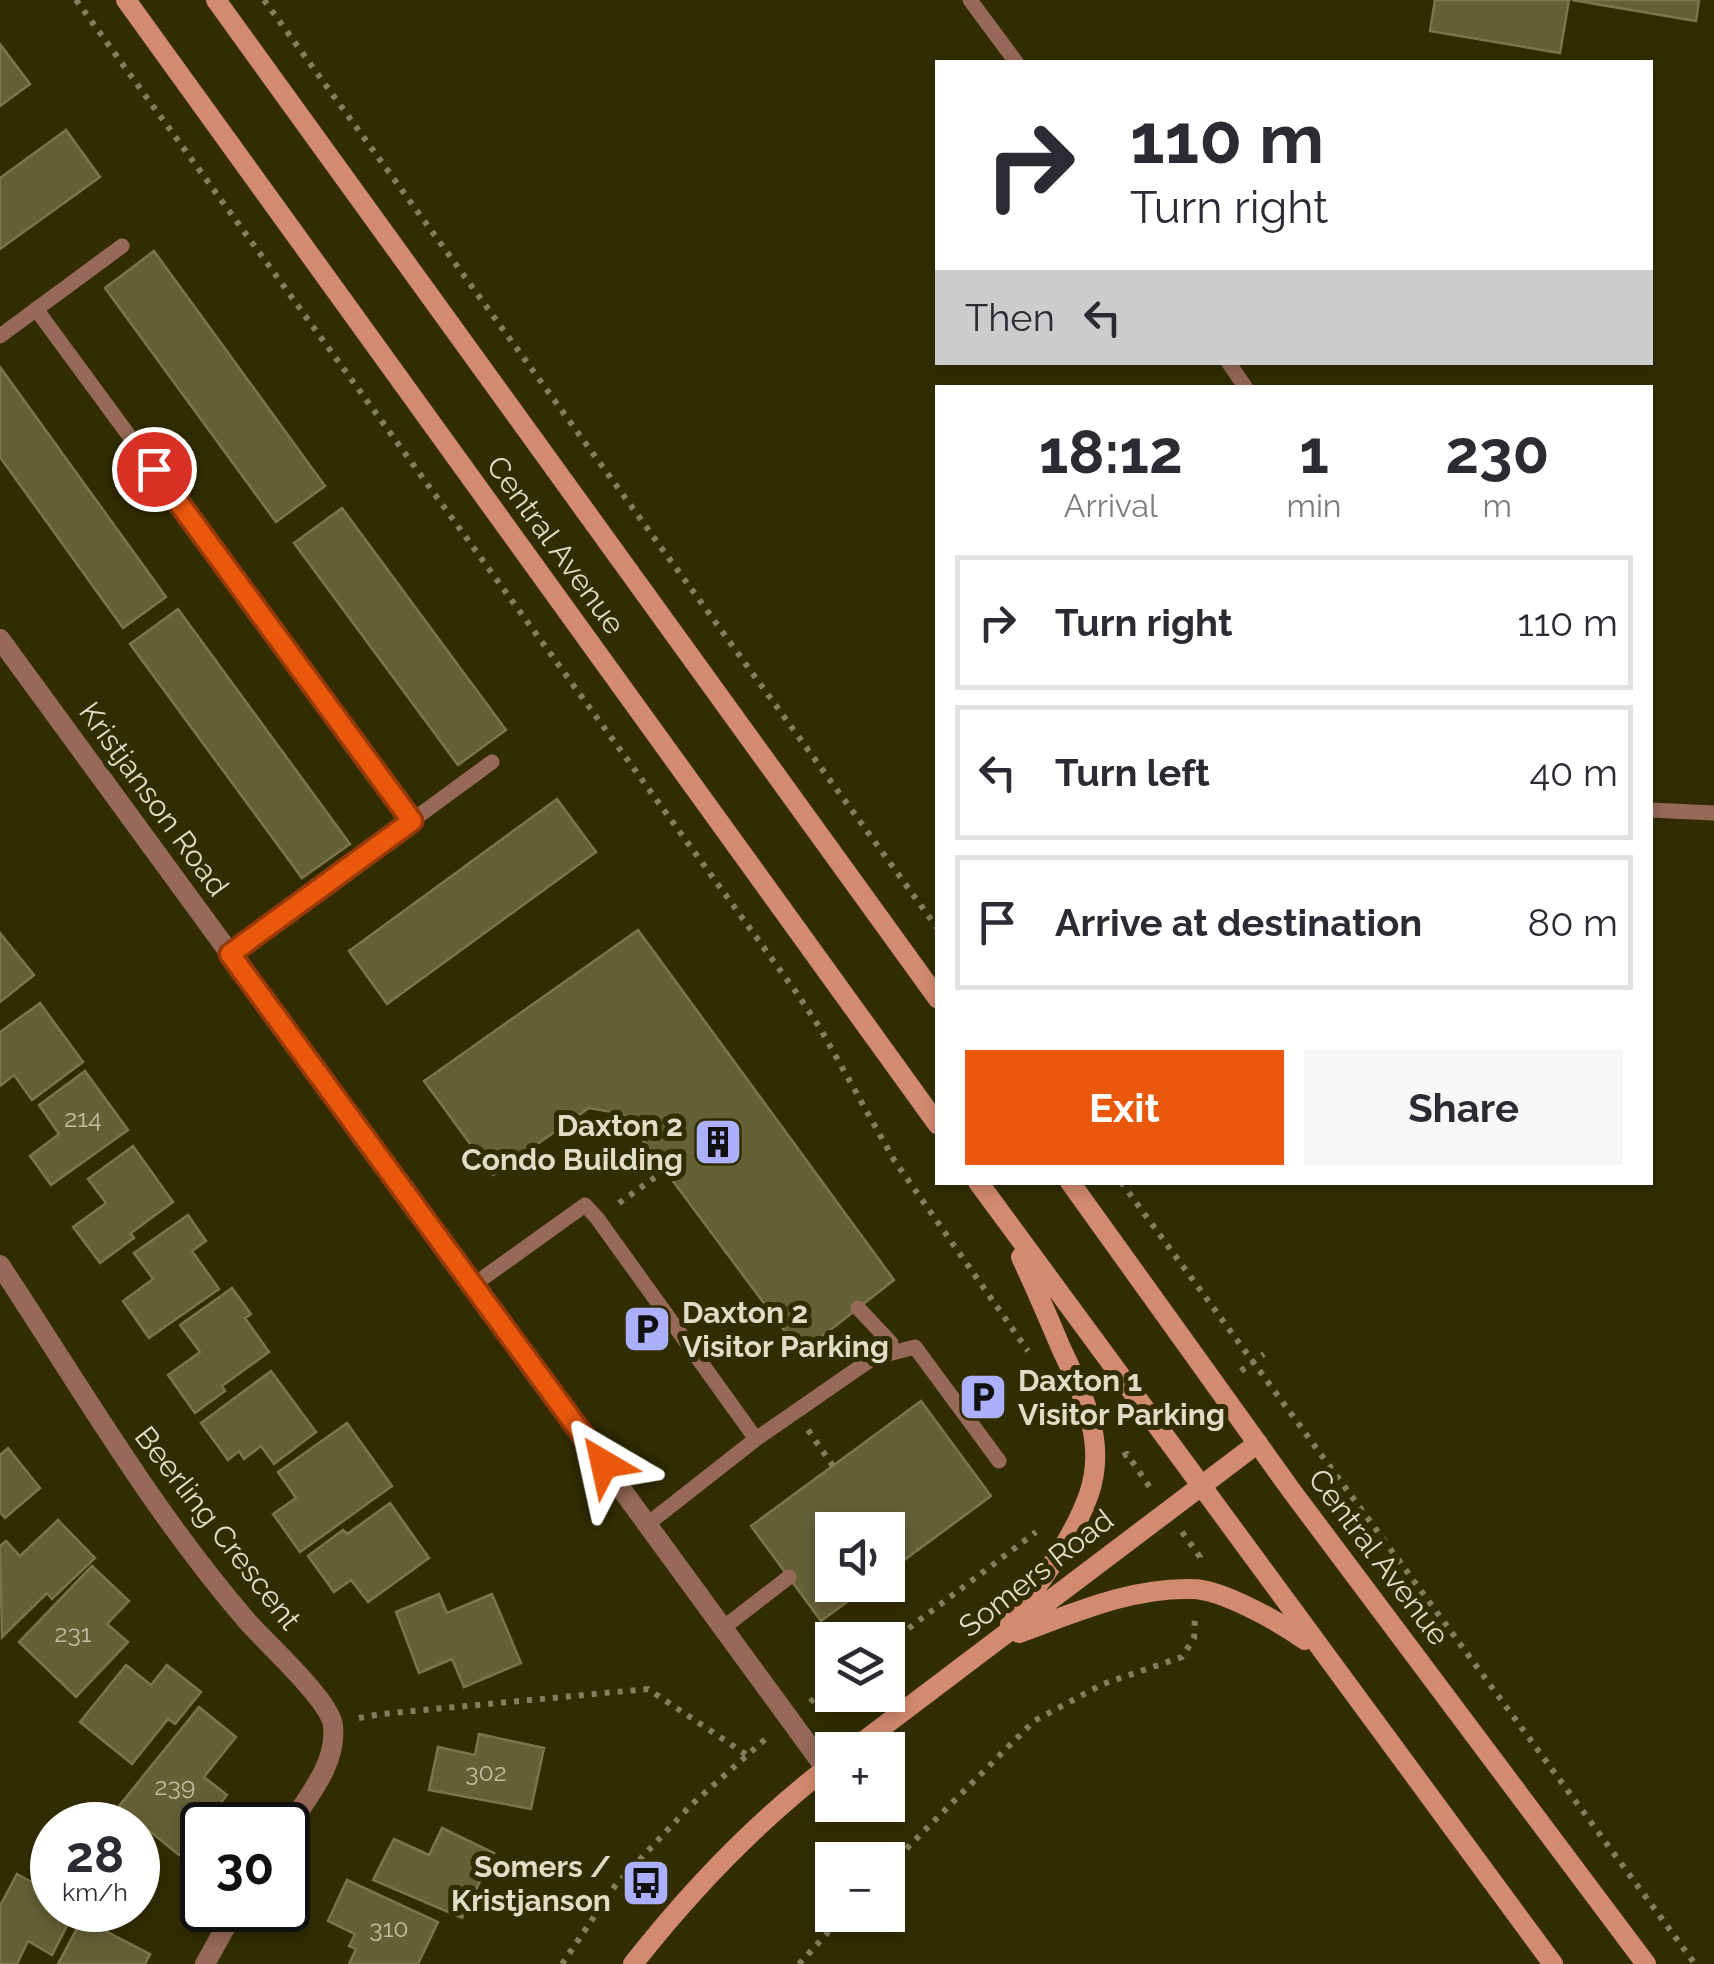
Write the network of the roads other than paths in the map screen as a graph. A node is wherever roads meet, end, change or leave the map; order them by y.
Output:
1 (126, 0) edge
2 (216, 0) edge
3 (970, 0) edge
4 (1015, 60) edge
5 (122, 246) dead end
6 (36, 310) junction
7 (0, 336) edge
8 (0, 639) edge
9 (492, 762) dead end
10 (1653, 810) edge
11 (1714, 812) edge
12 (412, 821) junction
13 (230, 954) junction
14 (935, 994) edge
15 (935, 1121) edge
16 (980, 1185) edge
17 (1072, 1185) edge
18 (1006, 1223) junction
19 (0, 1265) edge
20 (472, 1286) junction
21 (858, 1308) dead end
22 (873, 1358) junction
23 (756, 1439) junction
24 (1258, 1443) junction
25 (999, 1461) dead end
26 (1201, 1485) junction
27 (649, 1524) junction
28 (789, 1578) dead end
29 (723, 1628) junction
30 (998, 1641) junction
31 (1323, 1652) junction
32 (876, 1732) edge
33 (815, 1751) edge
34 (815, 1779) edge
35 (304, 1802) edge
36 (223, 1932) edge
37 (206, 1964) edge
38 (633, 1964) edge
39 (1552, 1964) edge
40 (1646, 1964) edge

1 - 15 main road, Central Avenue
2 - 14 main road, Central Avenue
3 - 4 lane
5 - 6 lane
6 - 7 lane
6 - 12 lane
8 - 13 street, Kristjanson Road
9 - 12 lane
10 - 11 lane
12 - 13 lane
13 - 20 street, Kristjanson Road
16 - 18 main road
17 - 24 main road, Central Avenue
18 - 26 main road
18 - 30 main road
19 - 35 street, Beerling Crescent
20 - 23 lane
20 - 27 street, Kristjanson Road
21 - 22 lane
22 - 23 lane
22 - 25 lane
23 - 27 lane
24 - 26 main road, Somers Road
24 - 40 main road, Central Avenue
26 - 30 main road, Somers Road
26 - 31 main road
27 - 29 street, Kristjanson Road
28 - 29 lane
29 - 33 street, Kristjanson Road
30 - 31 main road
30 - 32 main road, Somers Road
31 - 39 main road
34 - 38 main road
36 - 37 street

